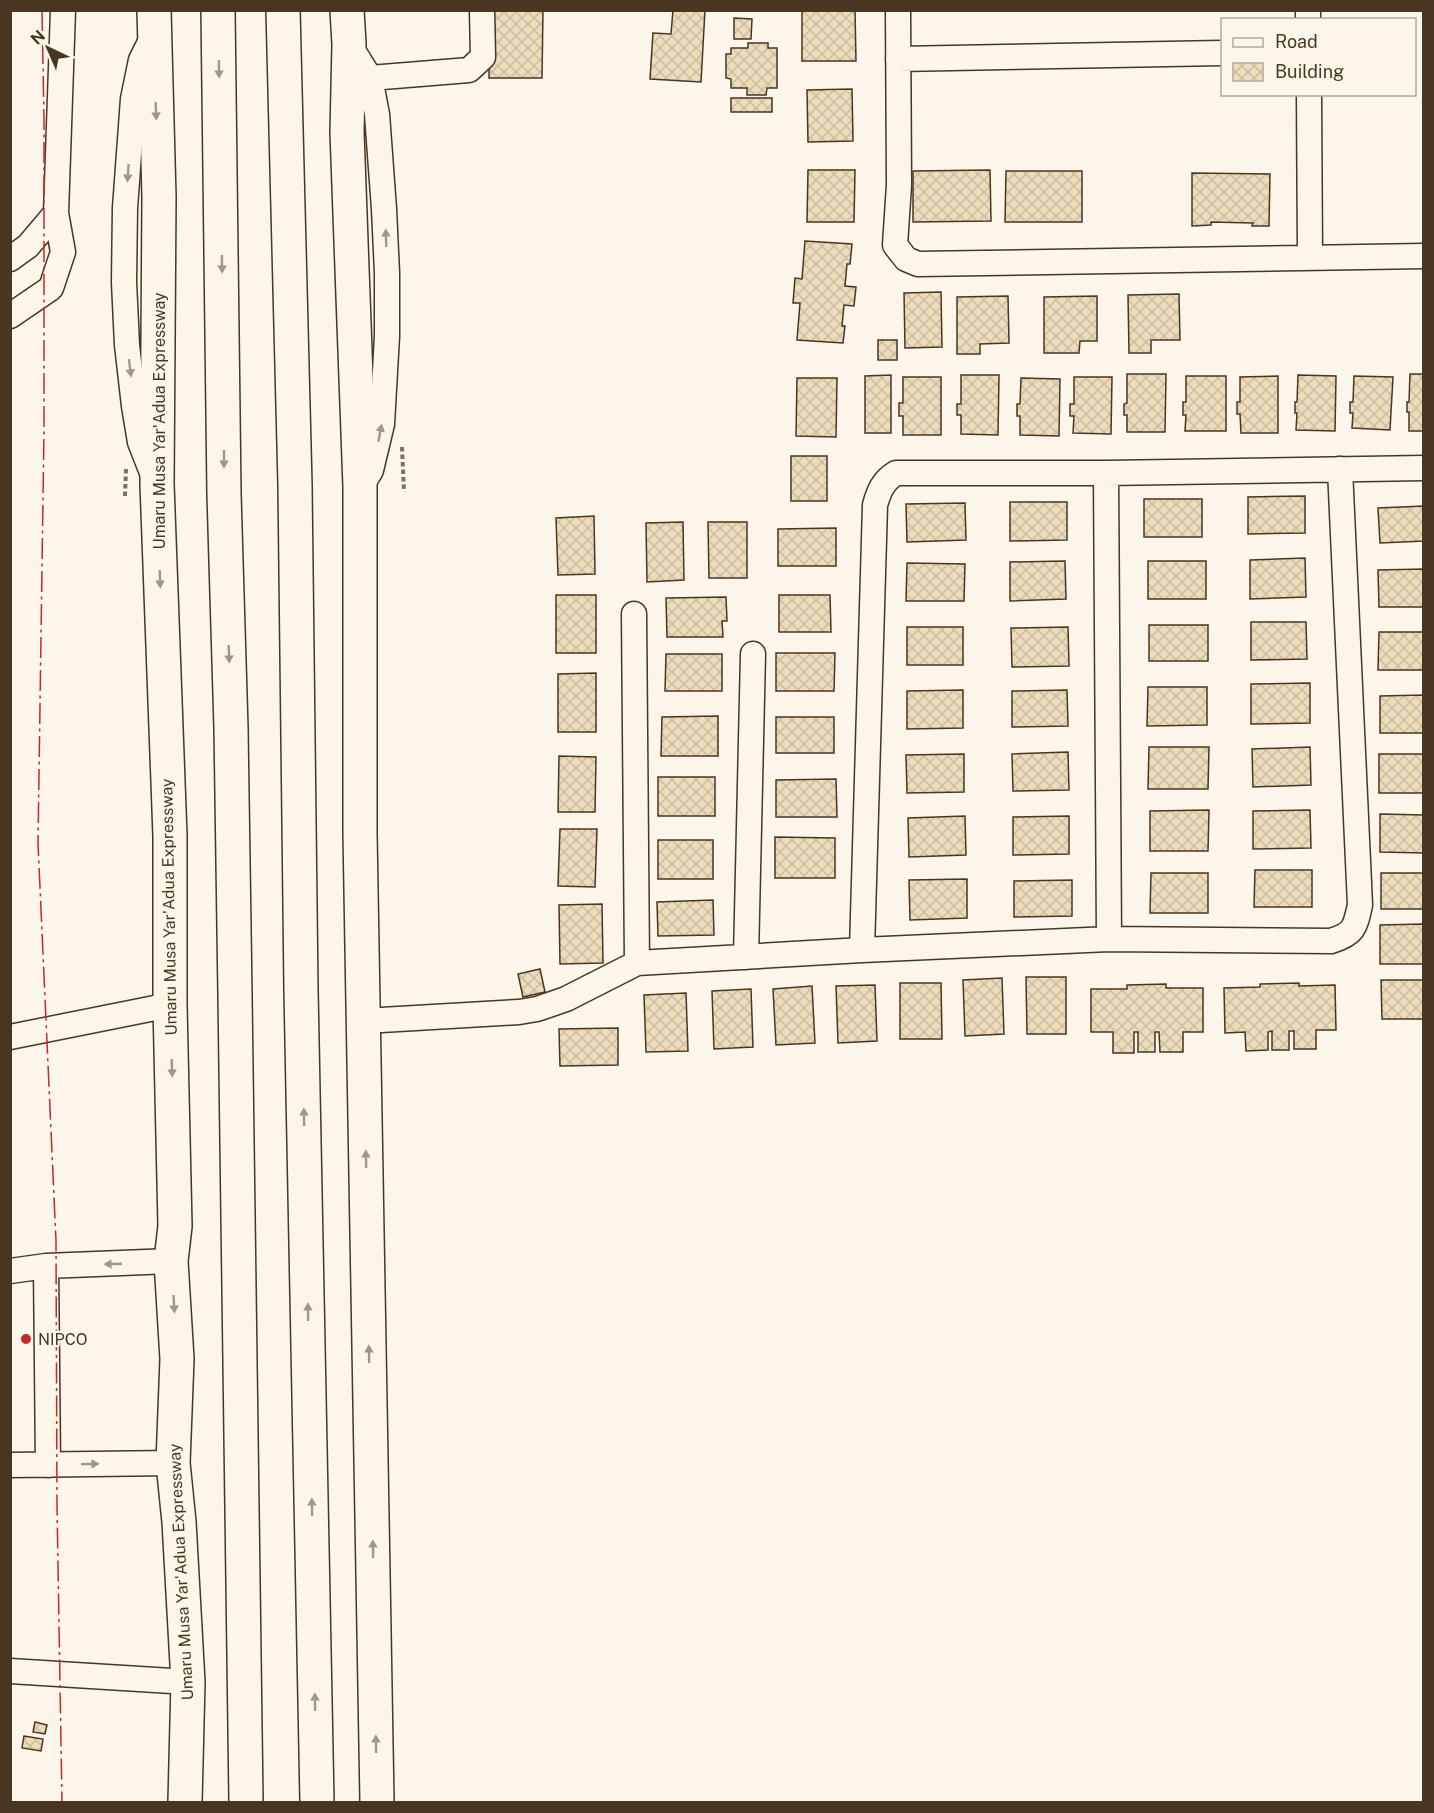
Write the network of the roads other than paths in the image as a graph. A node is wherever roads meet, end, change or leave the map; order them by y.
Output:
1 (63, 10) edge
2 (218, 10) edge
3 (283, 10) edge
4 (347, 10) edge
5 (482, 10) edge
6 (898, 10) edge
7 (154, 23) edge
8 (349, 44) junction
9 (1221, 53) edge
10 (898, 59) junction
11 (370, 78) junction
12 (1309, 96) edge
13 (56, 213) junction
14 (1424, 256) edge
15 (1310, 257) junction
16 (10, 259) edge
17 (10, 316) edge
18 (1424, 468) edge
19 (1340, 469) junction
20 (1106, 473) junction
21 (360, 487) junction
22 (634, 614) dead end
23 (753, 654) dead end
24 (1109, 939) junction
25 (862, 950) junction
26 (746, 957) junction
27 (637, 963) junction
28 (170, 1005) junction
29 (364, 1021) junction
30 (10, 1037) edge
31 (171, 1261) junction
32 (45, 1266) junction
33 (10, 1271) edge
34 (173, 1463) junction
35 (48, 1465) junction
36 (10, 1466) edge
37 (10, 1671) edge
38 (188, 1682) junction
39 (185, 1803) edge
40 (246, 1803) edge
41 (317, 1803) edge
42 (377, 1803) edge

1 - 13 street
2 -> 40 highway
41 -> 3 highway
4 - 8 highway
5 - 11 street
6 - 10 street
7 -> 28 highway, Umaru Musa Yar'Adua Expressway
8 - 11 street
8 - 21 highway
9 - 10 street
10 - 15 street
21 -> 11 street
12 - 15 street
13 - 16 street
13 - 17 street
14 - 15 street
18 - 19 street
19 - 20 street
19 - 24 street
20 - 24 street
20 - 25 street
21 - 29 highway
22 - 27 street
23 - 26 street
24 - 25 street
25 - 26 street
26 - 27 street
27 - 29 street
28 - 30 street
28 -> 31 highway, Umaru Musa Yar'Adua Expressway
42 -> 29 highway
31 -> 32 street
31 -> 34 highway, Umaru Musa Yar'Adua Expressway
32 - 33 street
32 - 35 street
35 -> 34 street
34 - 38 highway, Umaru Musa Yar'Adua Expressway
35 - 36 street
37 - 38 street
38 - 39 highway, Umaru Musa Yar'Adua Expressway

